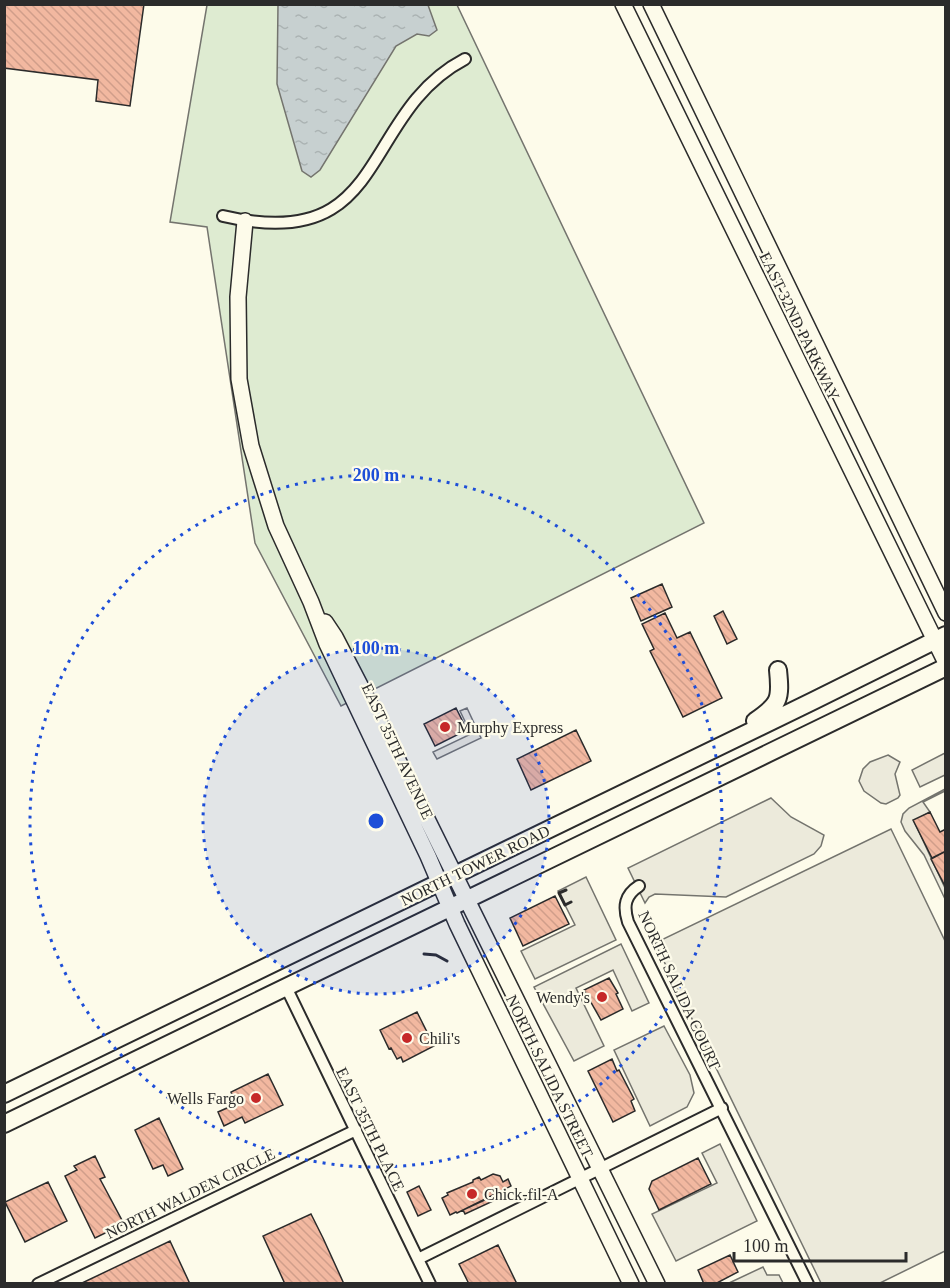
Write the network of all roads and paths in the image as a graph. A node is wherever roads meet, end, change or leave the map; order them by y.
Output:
1 (623, 4) edge
2 (651, 4) edge
3 (465, 59) dead end
4 (223, 216) dead end
5 (245, 221) junction
6 (791, 290) junction
7 (766, 299) junction
8 (311, 602) junction
9 (945, 613) edge
10 (940, 638) edge
11 (945, 665) edge
12 (778, 670) dead end
13 (717, 746) junction
14 (455, 874) junction
15 (438, 882) junction
16 (639, 886) dead end
17 (467, 900) junction
18 (449, 908) junction
19 (286, 987) junction
20 (4, 1094) edge
21 (722, 1108) junction
22 (4, 1124) edge
23 (356, 1130) junction
24 (601, 1168) junction
25 (580, 1178) junction
26 (418, 1259) junction
27 (38, 1284) edge
28 (430, 1284) edge
29 (631, 1284) edge
30 (657, 1284) edge
31 (808, 1284) edge

1 - 7 street, EAST 32ND PARKWAY
2 - 6 street, EAST 32ND PARKWAY
3 - 5 street
4 - 5 street
5 - 8 street, EAST 35TH AVENUE
6 - 7 street
6 - 9 street, EAST 32ND PARKWAY
7 - 10 street, EAST 32ND PARKWAY
8 - 14 street, EAST 35TH AVENUE
8 - 15 street, EAST 35TH AVENUE
10 - 11 street, EAST 32ND PARKWAY
10 - 13 main road, NORTH TOWER ROAD
11 - 17 main road, NORTH TOWER ROAD
12 - 13 main road
13 - 14 main road, NORTH TOWER ROAD
14 - 15 main road, NORTH TOWER ROAD
14 - 17 street, EAST 35TH AVENUE
15 - 18 street, NORTH SALIDA STREET
15 - 20 main road, NORTH TOWER ROAD
16 - 21 street, NORTH SALIDA COURT
17 - 18 main road, NORTH TOWER ROAD
17 - 24 street, NORTH SALIDA STREET
18 - 19 main road, NORTH TOWER ROAD
18 - 25 street, NORTH SALIDA STREET
19 - 22 main road, NORTH TOWER ROAD
19 - 23 street, EAST 35TH PLACE
21 - 24 street
21 - 31 street, NORTH SALIDA COURT
23 - 26 street, EAST 35TH PLACE
23 - 27 street, NORTH WALDEN CIRCLE
24 - 25 street
24 - 30 street, NORTH SALIDA STREET
25 - 26 street
25 - 29 street, NORTH SALIDA STREET
26 - 28 street, EAST 35TH PLACE

